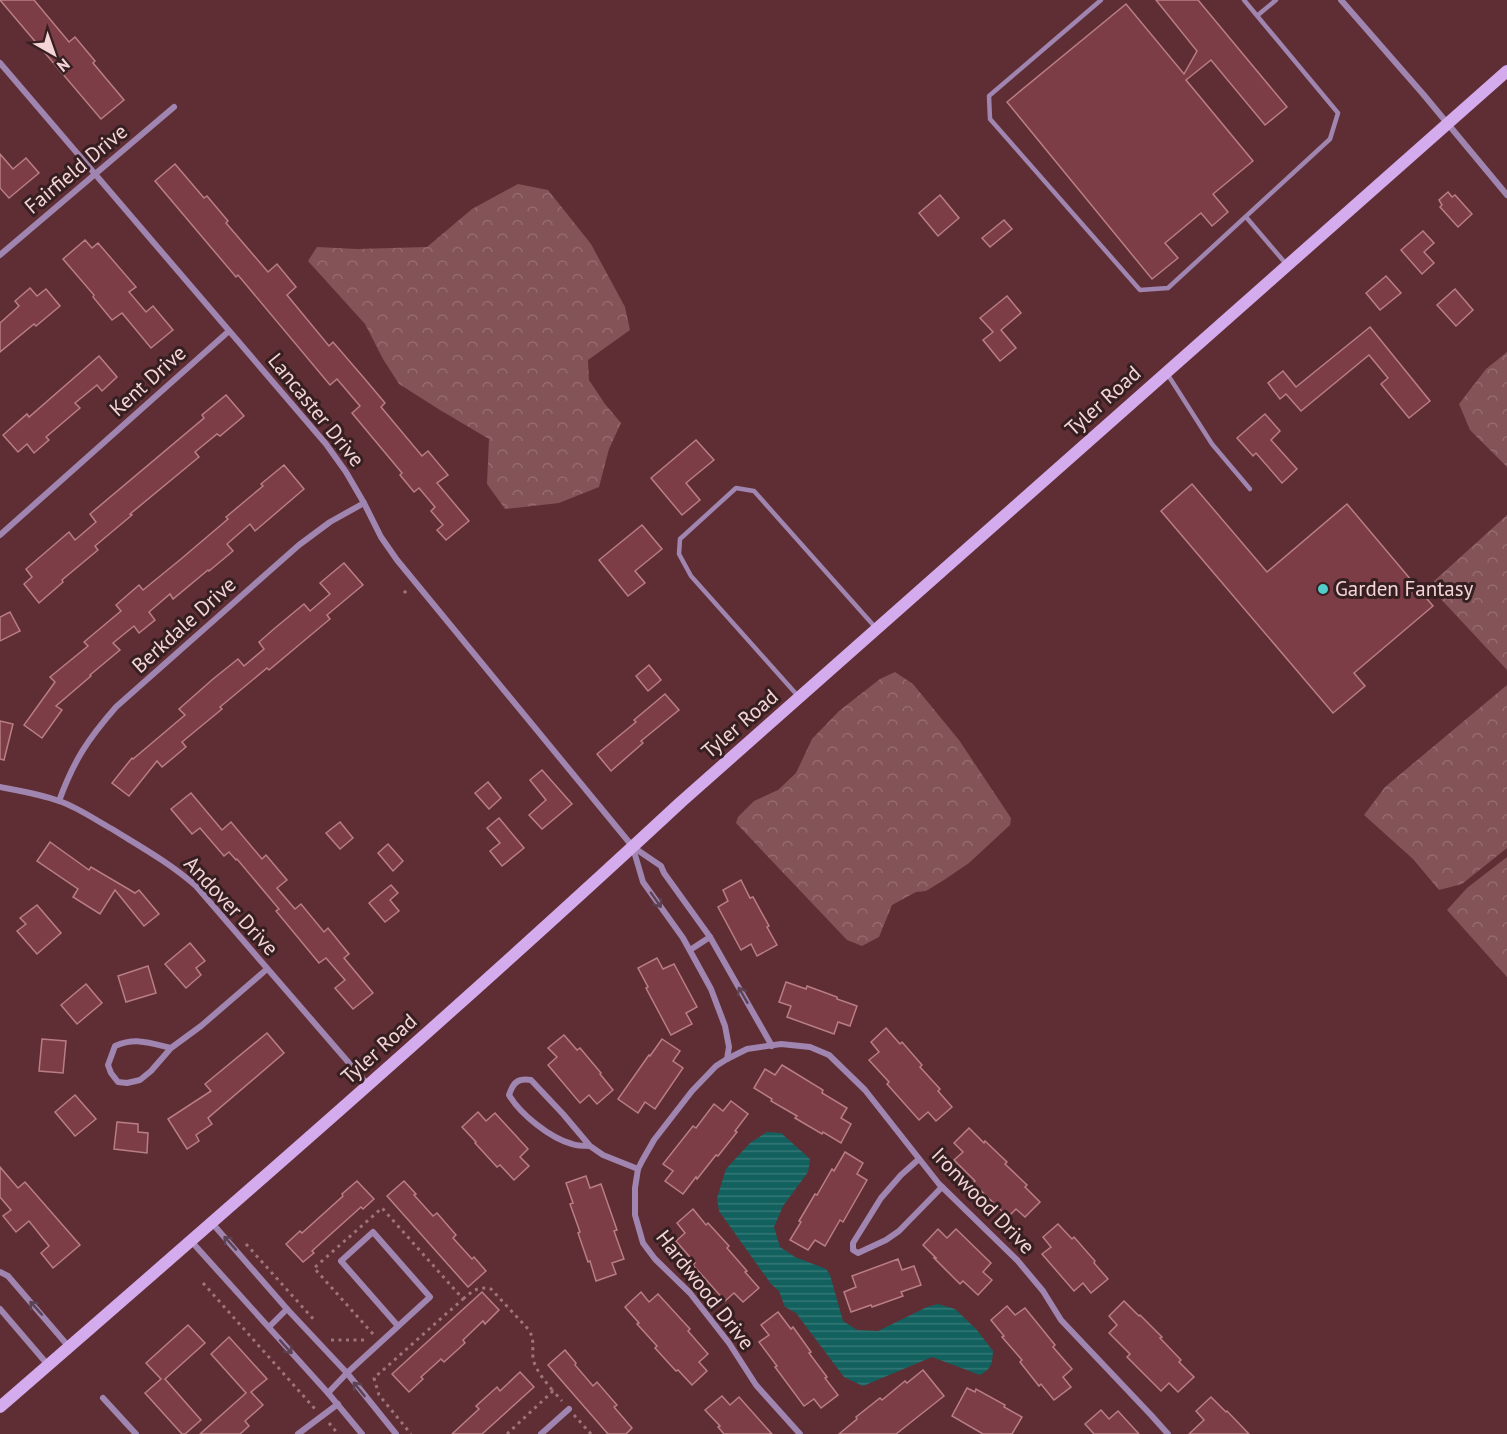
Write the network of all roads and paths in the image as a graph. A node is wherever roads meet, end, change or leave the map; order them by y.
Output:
1 (1101, 0) edge
2 (1244, 0) edge
3 (1276, 0) edge
4 (1341, 0) edge
5 (1258, 15) junction
6 (0, 63) edge
7 (1507, 71) edge
8 (174, 107) dead end
9 (1447, 123) junction
10 (95, 174) junction
11 (1507, 195) edge
12 (1246, 217) junction
13 (0, 255) edge
14 (1287, 265) junction
15 (230, 331) junction
16 (1166, 372) junction
17 (1250, 489) dead end
18 (364, 503) junction
19 (0, 535) edge
20 (408, 589) dead end
21 (404, 593) dead end
22 (877, 629) junction
23 (800, 698) junction
24 (0, 788) edge
25 (59, 801) junction
26 (633, 847) junction
27 (710, 937) junction
28 (690, 950) junction
29 (267, 969) junction
30 (772, 1046) junction
31 (171, 1048) junction
32 (747, 1049) joint
33 (727, 1059) junction
34 (368, 1085) junction
35 (590, 1146) junction
36 (919, 1159) junction
37 (638, 1169) junction
38 (942, 1187) junction
39 (212, 1223) junction
40 (190, 1241) junction
41 (0, 1272) edge
42 (203, 1283) dead end
43 (463, 1299) dead end
44 (0, 1308) edge
45 (287, 1309) junction
46 (398, 1326) junction
47 (269, 1327) junction
48 (69, 1347) junction
49 (48, 1365) junction
50 (347, 1373) junction
51 (553, 1391) dead end
52 (328, 1393) junction
53 (103, 1398) dead end
54 (338, 1404) junction
55 (0, 1407) edge
56 (568, 1409) dead end
57 (318, 1412) dead end
58 (329, 1423) dead end
59 (136, 1434) edge
60 (298, 1434) edge
61 (339, 1434) edge
62 (362, 1434) edge
63 (396, 1434) edge
64 (541, 1434) edge
65 (800, 1434) edge
66 (1168, 1434) edge

1 - 12 lane
2 - 5 lane
3 - 5 lane
4 - 9 street
5 - 12 lane
6 - 10 street, Lancaster Drive
7 - 9 street, Tyler Road
8 - 10 street, Fairfield Drive
9 - 11 street
9 - 14 street, Tyler Road
10 - 13 street, Fairfield Drive
10 - 15 street, Lancaster Drive
12 - 14 lane
14 - 16 street, Tyler Road
15 - 18 street, Lancaster Drive
15 - 19 street, Kent Drive
16 - 17 lane
16 - 22 street, Tyler Road
18 - 25 street, Berkdale Drive
18 - 26 street, Lancaster Drive
20 - 21 path
22 - 23 street, Tyler Road
22 - 23 lane
23 - 26 street, Tyler Road
24 - 25 street, Andover Drive
25 - 29 street, Andover Drive
26 - 27 street
26 -> 28 street
26 - 34 street, Tyler Road
27 - 28 street
30 -> 27 street
28 - 33 street
29 - 31 street
29 - 34 street, Andover Drive
30 - 32 street, Ironwood Drive
30 - 36 street, Ironwood Drive
31 - 31 street
32 - 33 street, Hardwood Drive
33 - 37 street, Hardwood Drive
34 - 39 street, Tyler Road
35 - 35 street
35 - 37 street
36 - 38 street, Ironwood Drive
36 - 38 street
37 - 65 street, Hardwood Drive
38 - 66 street, Ironwood Drive
39 - 40 street, Tyler Road
45 -> 39 street
40 - 47 street
40 - 48 street, Tyler Road
48 -> 41 street
42 - 57 path
43 - 51 path
44 - 49 street
45 - 47 street
45 - 50 street
46 - 46 street
46 - 50 street
47 -> 52 street
48 - 49 street, Tyler Road
49 - 55 street, Tyler Road
50 - 52 street
63 -> 50 street
52 - 54 street
53 - 59 street
54 - 60 street
54 - 62 street
56 - 64 street
58 - 61 path

